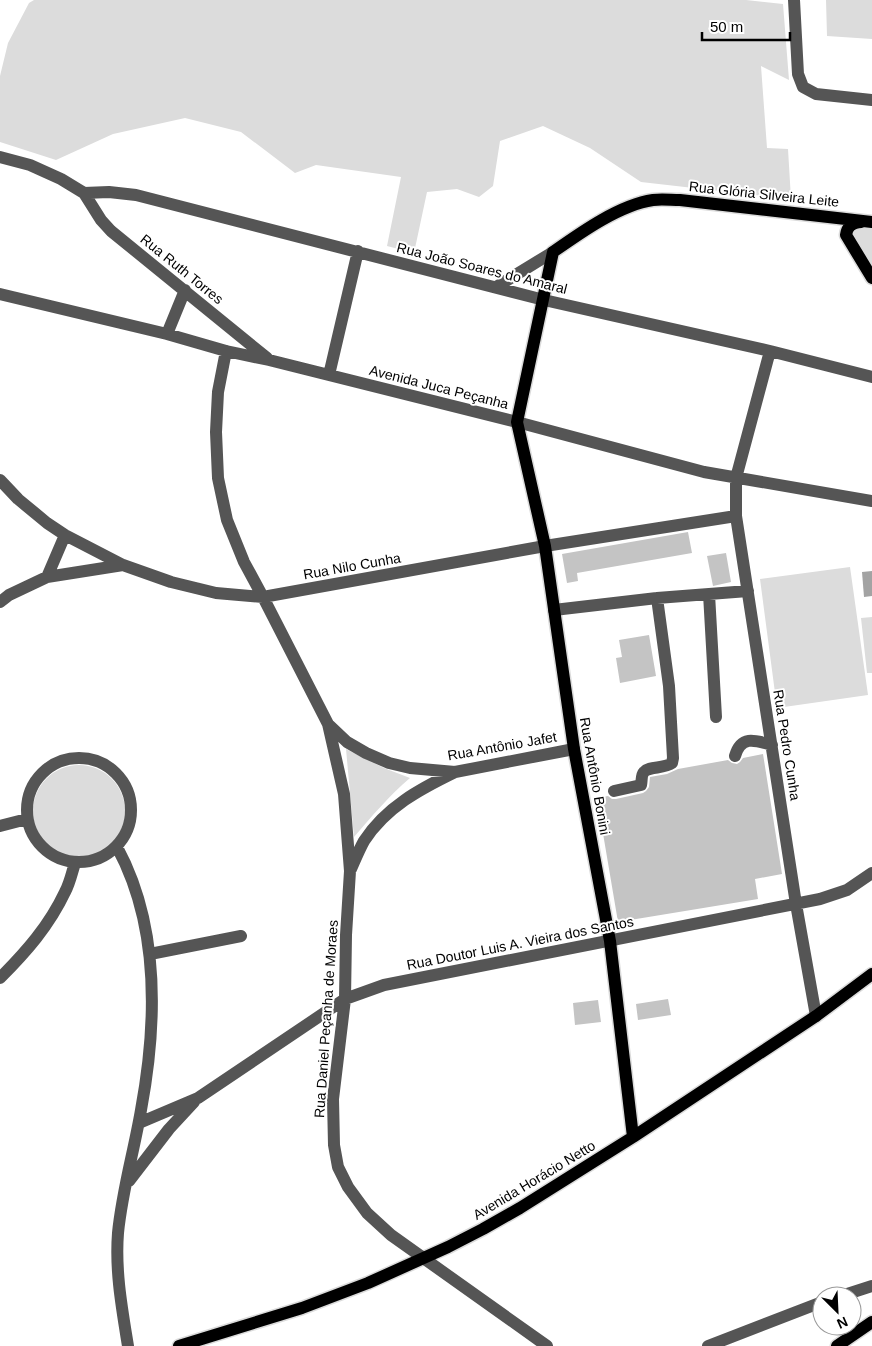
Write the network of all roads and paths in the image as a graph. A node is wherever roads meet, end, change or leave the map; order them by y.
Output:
1 (794, 0) edge
2 (872, 100) edge
3 (0, 157) edge
4 (84, 194) junction
5 (868, 222) edge
6 (358, 251) junction
7 (553, 252) junction
8 (870, 273) edge
9 (496, 286) junction
10 (185, 290) junction
11 (0, 294) edge
12 (544, 300) junction
13 (166, 334) junction
14 (770, 351) junction
15 (226, 352) junction
16 (269, 360) junction
17 (329, 375) junction
18 (872, 377) edge
19 (517, 422) junction
20 (736, 478) junction
21 (0, 480) edge
22 (872, 501) edge
23 (736, 516) junction
24 (65, 535) junction
25 (545, 546) junction
26 (122, 565) junction
27 (47, 577) junction
28 (748, 591) junction
29 (709, 594) junction
30 (263, 597) junction
31 (657, 598) junction
32 (0, 602) edge
33 (554, 610) junction
34 (716, 717) dead end
35 (328, 724) junction
36 (772, 745) junction
37 (574, 749) junction
38 (735, 756) dead end
39 (410, 768) junction
40 (455, 772) junction
41 (420, 790) junction
42 (614, 791) dead end
43 (27, 819) junction
44 (0, 826) edge
45 (117, 847) junction
46 (75, 863) junction
47 (350, 871) junction
48 (872, 873) edge
49 (796, 904) junction
50 (241, 936) dead end
51 (610, 941) junction
52 (150, 954) junction
53 (872, 974) edge
54 (0, 978) edge
55 (345, 999) junction
56 (816, 1016) junction
57 (198, 1098) junction
58 (139, 1123) junction
59 (633, 1137) junction
60 (126, 1185) junction
61 (424, 1258) junction
62 (812, 1306) edge
63 (872, 1322) edge
64 (128, 1346) edge
65 (179, 1346) edge
66 (548, 1346) edge
67 (708, 1346) edge
68 (837, 1346) edge

1 - 2 street
3 - 4 street
4 - 6 street, Rua João Soares do Amaral
4 - 10 street, Rua Ruth Torres
5 - 7 main road, Rua Glória Silveira Leite
5 - 8 main road
6 - 9 street, Rua João Soares do Amaral
6 - 17 street
7 - 9 street
7 - 12 main road
9 - 12 street, Rua João Soares do Amaral
10 - 13 street
10 - 16 street, Rua Ruth Torres
11 - 13 street, Avenida Juca Peçanha
12 - 14 street, Rua João Soares do Amaral
12 - 19 main road
13 - 15 street, Avenida Juca Peçanha
14 - 18 street, Rua João Soares do Amaral
14 - 20 street, Rua Pedro Cunha
15 - 16 street, Avenida Juca Peçanha
15 - 30 street, Rua Daniel Peçanha de Moraes
16 - 17 street, Avenida Juca Peçanha
17 - 19 street, Avenida Juca Peçanha
19 - 20 street, Avenida Juca Peçanha
19 - 25 main road, Rua Antônio Bonini
20 - 22 street, Avenida Juca Peçanha
20 - 23 street, Rua Pedro Cunha
21 - 24 street, Rua Nilo Cunha
23 - 25 street, Rua Nilo Cunha
23 - 28 street, Rua Pedro Cunha
24 - 26 street, Rua Nilo Cunha
24 - 27 street
25 - 30 street, Rua Nilo Cunha
25 - 33 main road, Rua Antônio Bonini
26 - 27 street
26 - 30 street, Rua Nilo Cunha
27 - 32 street
28 - 29 street
28 - 36 street, Rua Pedro Cunha
29 - 31 street
29 - 34 street
30 - 35 street, Rua Daniel Peçanha de Moraes
31 - 33 street
31 - 42 street
33 - 37 main road, Rua Antônio Bonini
35 - 39 street, Rua Antônio Jafet
35 - 47 street, Rua Daniel Peçanha de Moraes
36 - 38 street
36 - 49 street, Rua Pedro Cunha
37 - 40 street, Rua Antônio Jafet
37 - 51 main road, Rua Antônio Bonini
39 - 40 street, Rua Antônio Jafet
39 - 41 street
40 - 41 street
41 - 47 street
43 - 44 street
43 - 45 street
43 - 46 street
45 - 46 street
45 - 52 street
46 - 54 street
47 - 55 street, Rua Daniel Peçanha de Moraes
48 - 49 street, Rua Doutor Luis A. Vieira dos Santos
49 - 51 street, Rua Doutor Luis A. Vieira dos Santos
49 - 56 street, Rua Pedro Cunha
50 - 52 street
51 - 55 street, Rua Doutor Luis A. Vieira dos Santos
51 - 59 main road, Rua Antônio Bonini
52 - 58 street
53 - 56 main road, Avenida Horácio Netto
55 - 57 street, Rua Doutor Luis A. Vieira dos Santos
55 - 61 street, Rua Daniel Peçanha de Moraes
56 - 59 main road, Avenida Horácio Netto
57 - 58 street, Rua Doutor Luis A. Vieira dos Santos
57 - 60 street, Rua Doutor Luis A. Vieira dos Santos
58 - 60 street, Rua Doutor Luis A. Vieira dos Santos
59 - 61 main road, Avenida Horácio Netto
60 - 64 street, Rua Doutor Luis A. Vieira dos Santos
61 - 65 main road, Avenida Horácio Netto
61 - 66 street, Rua Daniel Peçanha de Moraes
62 - 67 street
63 - 68 main road

